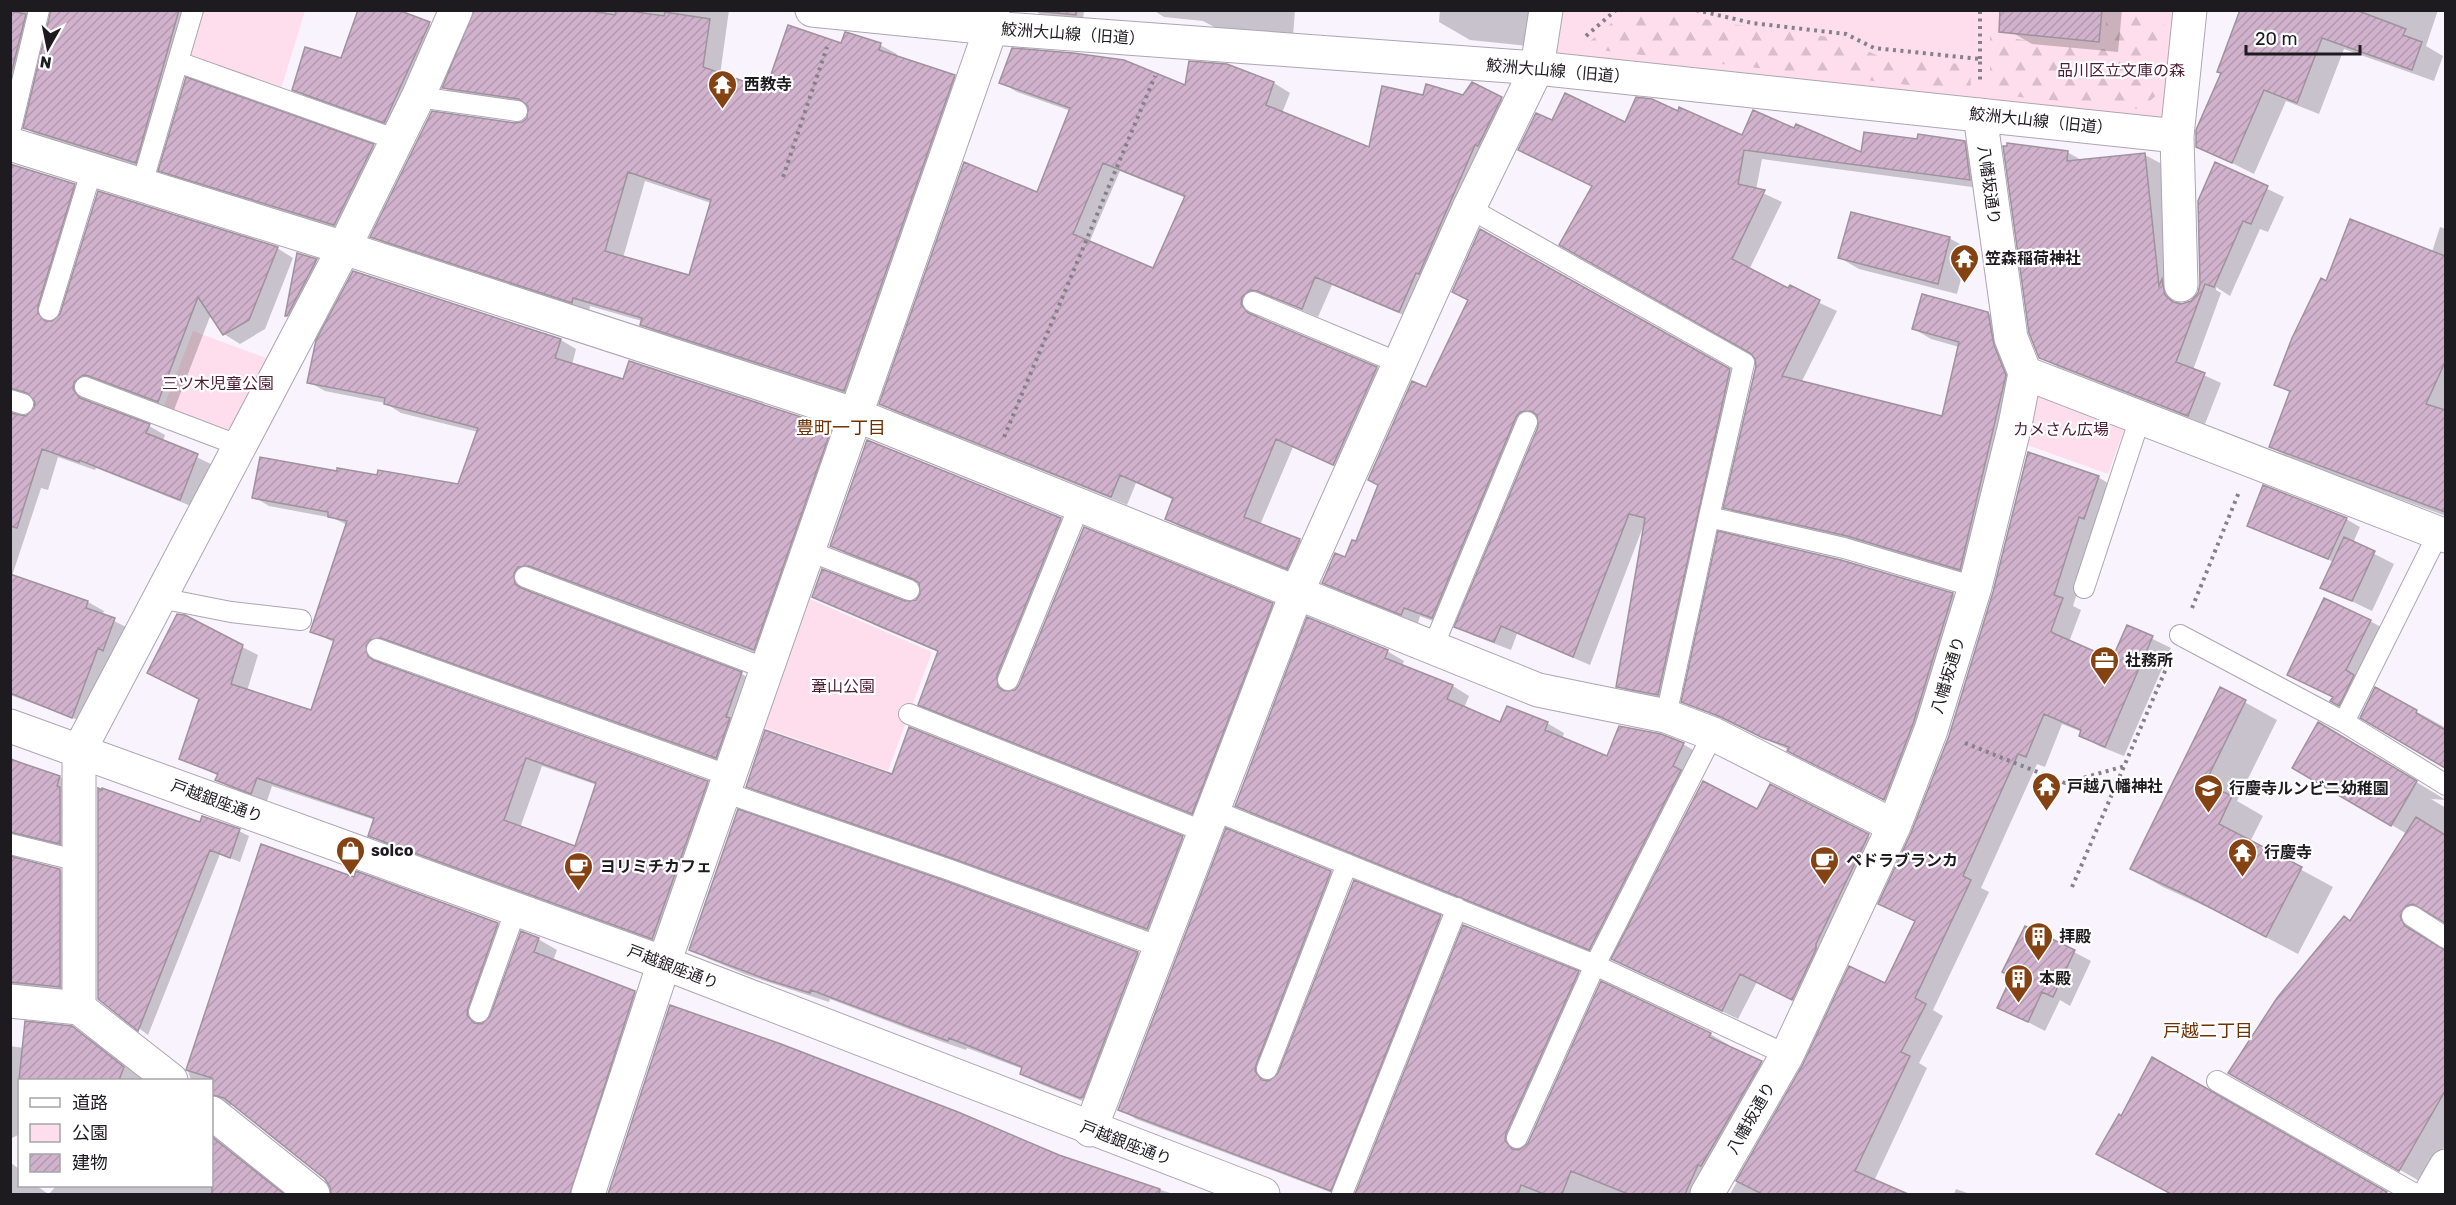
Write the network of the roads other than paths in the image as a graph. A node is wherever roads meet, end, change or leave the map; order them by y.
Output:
1 (39, 10) edge
2 (193, 10) edge
3 (456, 10) edge
4 (1546, 10) edge
5 (2190, 10) edge
6 (825, 12) edge
7 (992, 19) edge
8 (178, 62) junction
9 (1537, 68) junction
10 (418, 97) junction
11 (517, 111) dead end
12 (1980, 115) junction
13 (10, 132) edge
14 (2177, 136) junction
15 (397, 140) junction
16 (10, 144) edge
17 (92, 169) junction
18 (142, 184) junction
19 (1469, 208) junction
20 (344, 248) junction
21 (2181, 285) dead end
22 (1253, 302) dead end
23 (49, 310) dead end
24 (1399, 363) junction
25 (2025, 373) junction
26 (85, 387) dead end
27 (856, 416) junction
28 (2140, 418) junction
29 (1527, 422) dead end
30 (240, 446) junction
31 (1080, 504) junction
32 (1708, 517) junction
33 (2442, 535) edge
34 (809, 551) junction
35 (525, 578) dead end
36 (1975, 587) junction
37 (2084, 588) dead end
38 (909, 591) dead end
39 (1297, 592) junction
40 (160, 598) junction
41 (301, 620) dead end
42 (2180, 635) road end
43 (1433, 647) junction
44 (377, 650) dead end
45 (767, 669) junction
46 (1008, 680) dead end
47 (909, 714) dead end
48 (1666, 716) junction
49 (2344, 722) junction
50 (10, 726) edge
51 (1713, 734) junction
52 (80, 751) junction
53 (727, 784) junction
54 (2445, 784) edge
55 (1209, 821) junction
56 (1894, 826) junction
57 (10, 844) edge
58 (79, 861) junction
59 (1347, 864) junction
60 (1457, 908) junction
61 (516, 909) junction
62 (2412, 916) dead end
63 (2445, 938) edge
64 (1160, 947) junction
65 (664, 963) junction
66 (1595, 964) junction
67 (10, 1001) edge
68 (79, 1008) junction
69 (479, 1012) dead end
70 (1787, 1055) junction
71 (1267, 1069) dead end
72 (163, 1078) edge
73 (2217, 1081) dead end
74 (213, 1114) edge
75 (1090, 1130) junction
76 (1517, 1138) dead end
77 (2445, 1166) edge
78 (1248, 1192) edge
79 (313, 1194) edge
80 (588, 1194) edge
81 (1342, 1194) edge
82 (1707, 1194) edge
83 (2415, 1194) edge
84 (2430, 1194) edge

1 - 13 lane
2 - 8 lane
3 - 10 street
4 - 9 street
5 - 14 street
6 - 7 street, 鮫洲大山線（旧道）
7 - 9 street, 鮫洲大山線（旧道）
7 - 27 street
8 - 15 lane
8 - 18 lane
9 - 12 street, 鮫洲大山線（旧道）
9 - 19 street
10 - 11 lane
10 - 15 street
12 - 14 street, 鮫洲大山線（旧道）
12 - 25 street, 八幡坂通り
14 - 21 street
15 - 20 street
16 - 17 street
17 - 18 street
17 - 23 lane
18 - 20 street
19 - 24 street
19 - 32 lane
20 - 27 street
20 - 30 street
22 - 24 lane
24 - 39 street
25 - 28 street
25 - 36 street, 八幡坂通り
26 - 30 lane
27 - 31 street
27 - 34 street
28 - 33 street
28 - 37 lane
29 - 43 lane
30 - 40 street
31 - 39 street
31 - 46 lane
32 - 36 lane
32 - 48 lane
33 - 49 lane
34 - 38 lane
34 - 45 street
35 - 45 lane
36 - 56 street, 八幡坂通り
39 - 43 street
39 - 55 street
40 - 41 lane
40 - 52 street
42 - 49 lane
43 - 48 street
44 - 53 lane
45 - 53 street
47 - 55 lane
48 - 51 street
49 - 54 lane
50 - 52 street, 戸越銀座通り
51 - 56 street
51 - 66 lane
52 - 58 street
52 - 61 street, 戸越銀座通り
53 - 64 lane
53 - 65 street
55 - 59 lane
55 - 64 street
56 - 70 street, 八幡坂通り
57 - 58 lane
58 - 68 street
59 - 60 lane
59 - 71 lane
60 - 66 lane
60 - 81 lane
61 - 65 street, 戸越銀座通り
61 - 69 lane
62 - 63 lane
64 - 75 street
65 - 75 street, 戸越銀座通り
65 - 80 street
66 - 70 lane
66 - 76 lane
67 - 68 street
68 - 72 street
70 - 82 street, 八幡坂通り
73 - 83 lane
74 - 79 street
75 - 78 street, 戸越銀座通り
77 - 84 street

